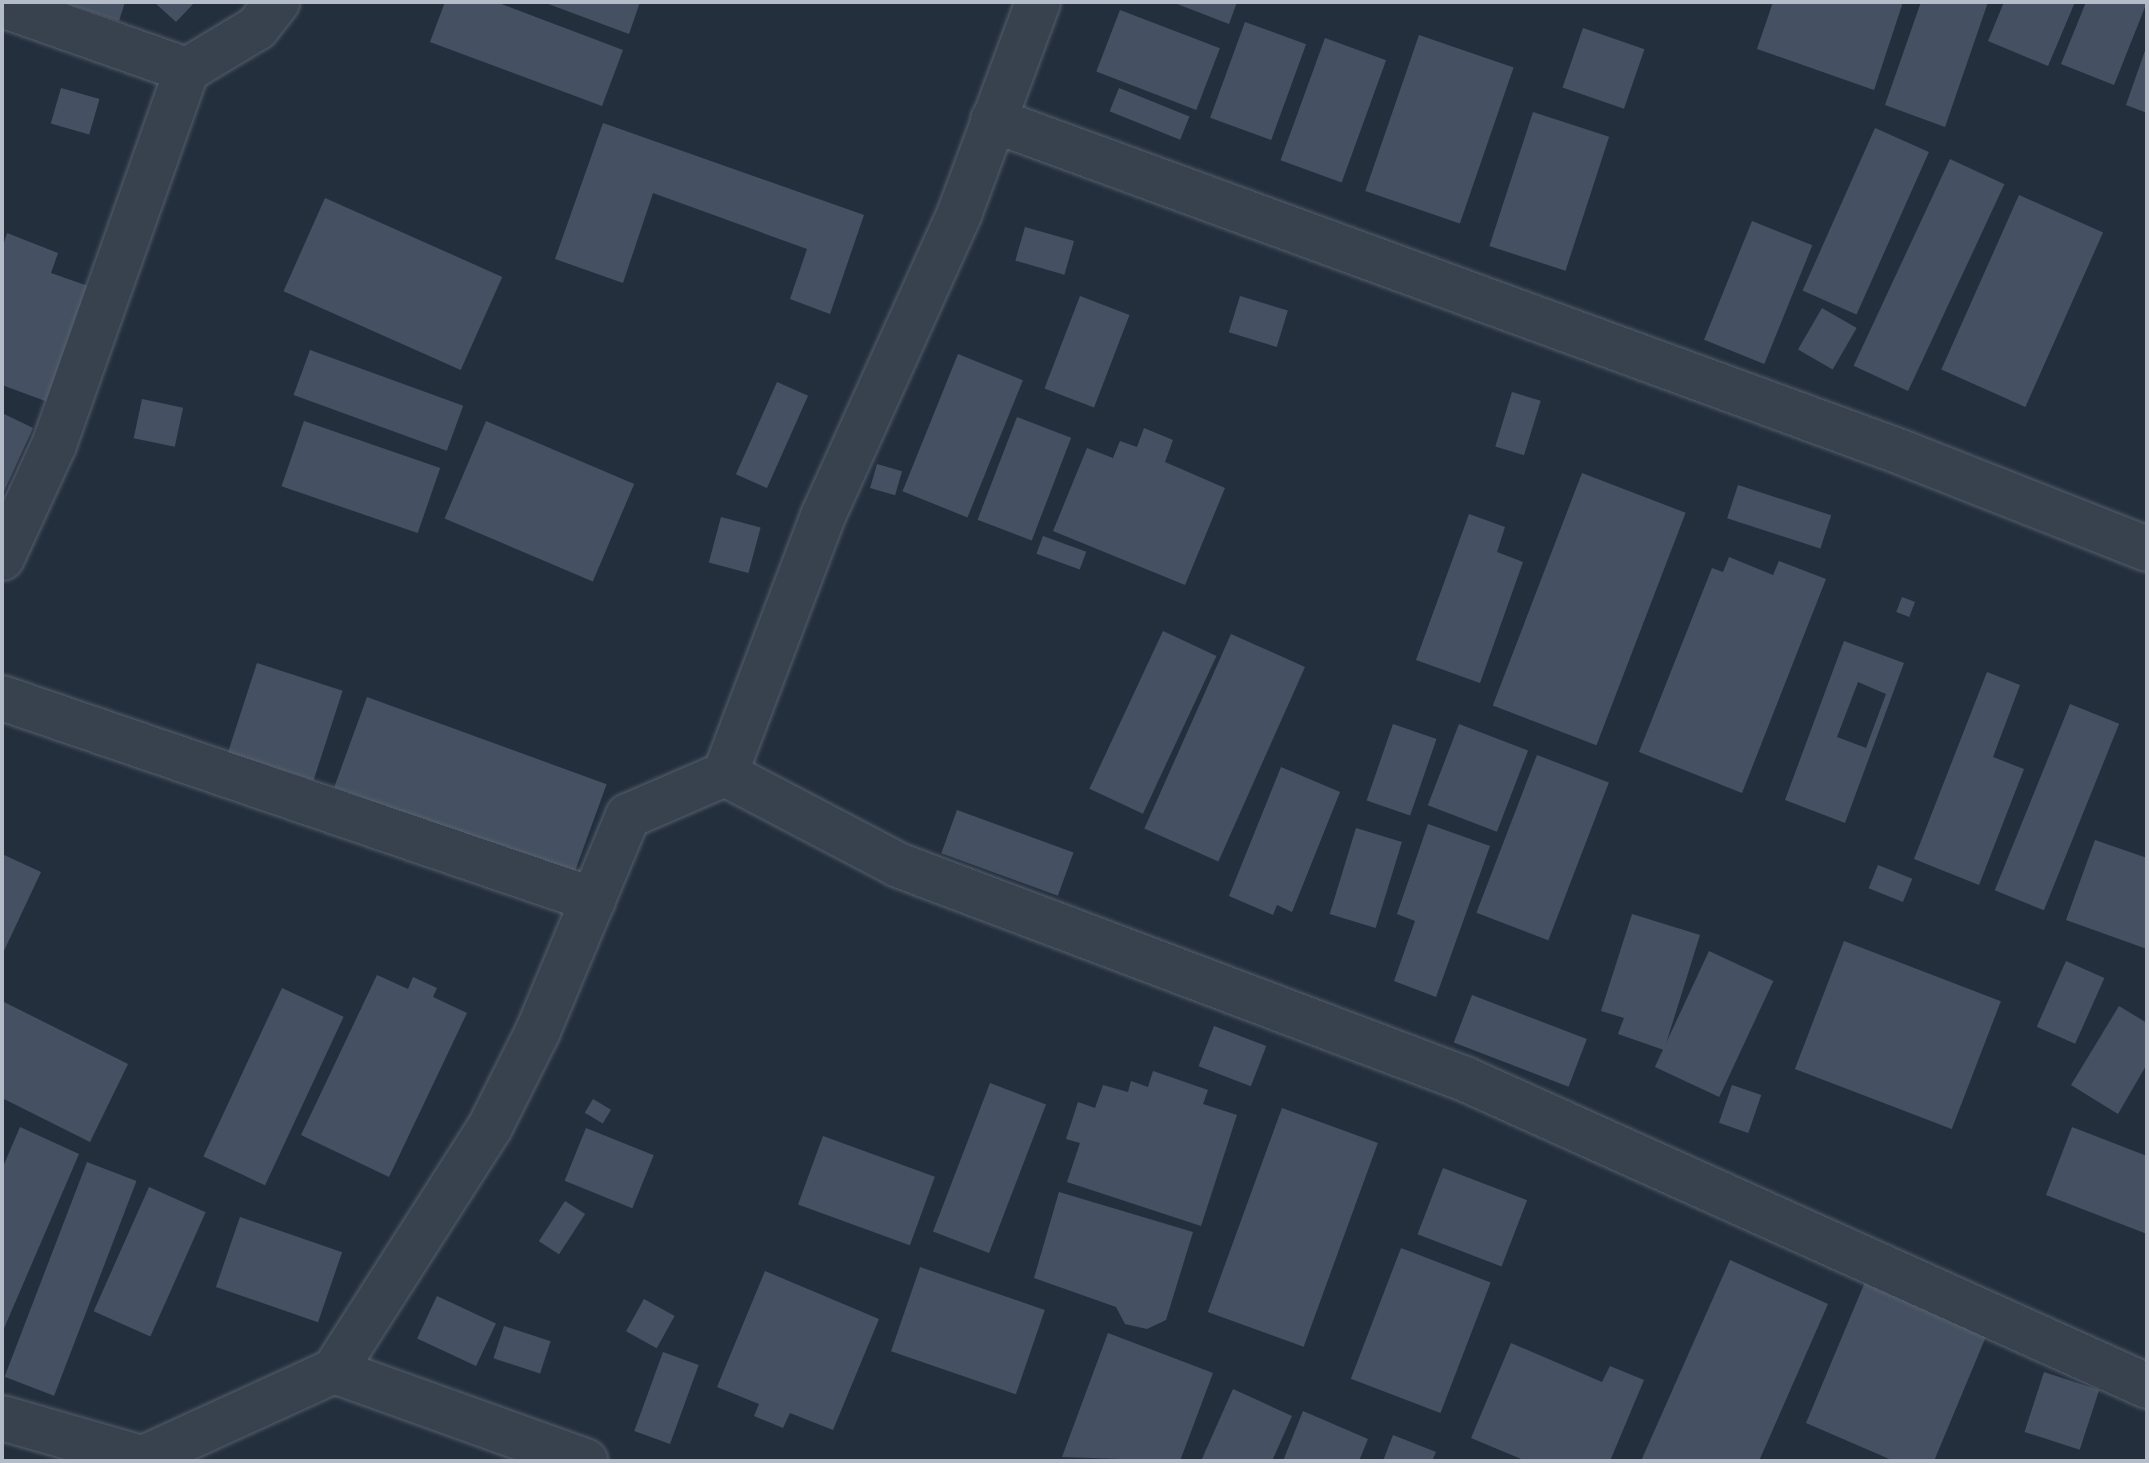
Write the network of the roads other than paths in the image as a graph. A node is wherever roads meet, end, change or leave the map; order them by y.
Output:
1 (277, 2) edge
2 (1038, 2) edge
3 (2, 5) edge
4 (187, 70) junction
5 (993, 120) junction
6 (2147, 549) edge
7 (2, 558) edge
8 (2, 698) edge
9 (725, 774) junction
10 (593, 900) junction
11 (334, 1371) junction
12 (2147, 1386) edge
13 (2, 1418) edge
14 (137, 1459) edge
15 (585, 1461) edge

1 - 4 street
2 - 5 street
3 - 4 street
4 - 7 street
5 - 6 street
5 - 9 street
8 - 10 street
9 - 10 street
9 - 12 street
10 - 11 street
11 - 14 street
11 - 15 street
13 - 14 street

